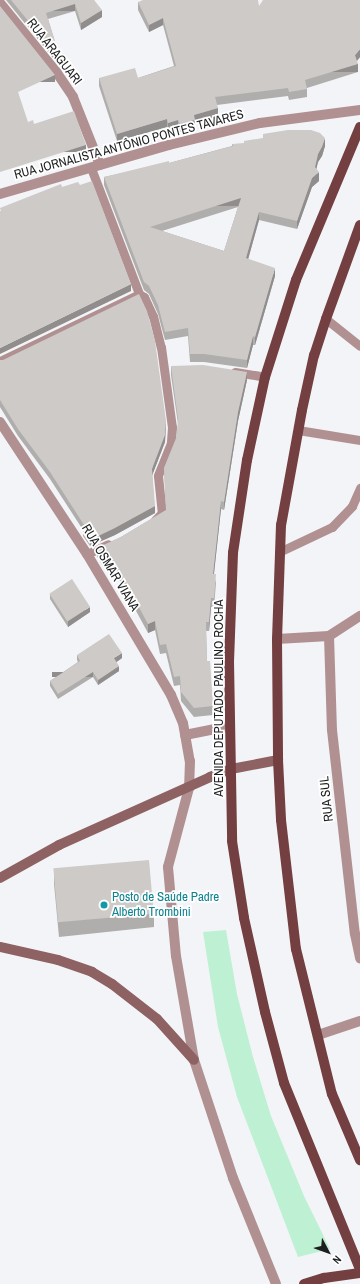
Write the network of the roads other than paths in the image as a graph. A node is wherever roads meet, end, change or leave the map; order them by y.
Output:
1 (0, 3) edge
2 (360, 110) edge
3 (360, 127) edge
4 (95, 166) junction
5 (0, 194) edge
6 (360, 225) edge
7 (139, 294) junction
8 (326, 319) junction
9 (360, 346) edge
10 (0, 361) edge
11 (176, 368) edge
12 (164, 369) junction
13 (225, 371) edge
14 (265, 377) junction
15 (0, 422) edge
16 (298, 430) junction
17 (360, 440) edge
18 (360, 488) edge
19 (145, 526) edge
20 (118, 540) edge
21 (279, 552) junction
22 (88, 554) junction
23 (360, 616) edge
24 (329, 636) junction
25 (276, 639) junction
26 (230, 726) junction
27 (185, 735) junction
28 (278, 760) junction
29 (231, 769) junction
30 (189, 788) junction
31 (0, 878) edge
32 (357, 932) edge
33 (0, 946) edge
34 (360, 958) edge
35 (360, 1021) edge
36 (318, 1035) junction
37 (194, 1060) junction
38 (360, 1160) edge
39 (360, 1269) edge
40 (360, 1273) edge
41 (276, 1284) edge
42 (304, 1284) edge

1 - 4 street, RUA ARAGUARI
2 - 4 street, RUA JORNALISTA ANTÔNIO PONTES TAVARES
3 - 14 main road, AVENIDA DEPUTADO PAULINO ROCHA
4 - 5 street, RUA JORNALISTA ANTÔNIO PONTES TAVARES
4 - 7 lane
6 - 8 main road
7 - 10 lane
7 - 12 lane
8 - 9 lane
8 - 16 main road
11 - 12 lane
12 - 19 lane
13 - 14 lane
14 - 26 main road, AVENIDA DEPUTADO PAULINO ROCHA
15 - 22 street, RUA OSMAR VIANA
16 - 17 lane
16 - 21 main road
18 - 21 lane
20 - 22 lane
21 - 25 main road
22 - 27 street, RUA OSMAR VIANA
23 - 24 street
24 - 25 street
24 - 32 street, RUA SUL
25 - 28 main road
26 - 27 street
26 - 29 main road, AVENIDA DEPUTADO PAULINO ROCHA
27 - 30 street, RUA OSMAR VIANA
28 - 29 main road
28 - 36 main road
29 - 30 main road
29 - 39 main road, AVENIDA DEPUTADO PAULINO ROCHA
30 - 31 main road
30 - 37 street
32 - 34 street, RUA SUL
33 - 37 main road
35 - 36 street
36 - 38 main road
37 - 41 street
40 - 42 main road

